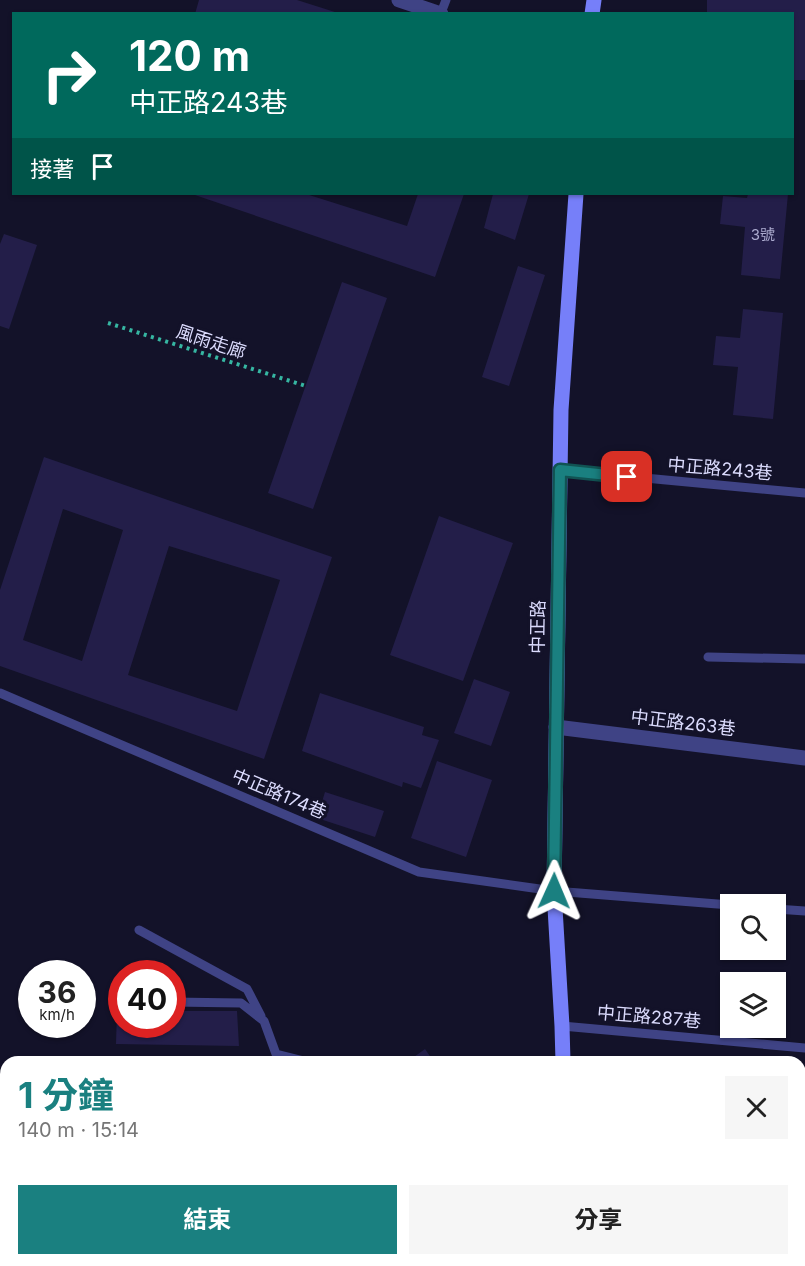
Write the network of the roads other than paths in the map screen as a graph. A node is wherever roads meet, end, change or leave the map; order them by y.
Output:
1 (399, 0) edge
2 (435, 12) edge
3 (576, 195) edge
4 (560, 470) junction
5 (805, 493) edge
6 (708, 657) dead end
7 (805, 659) edge
8 (0, 693) edge
9 (556, 727) junction
10 (805, 758) edge
11 (554, 891) junction
12 (720, 904) edge
13 (786, 910) edge
14 (805, 911) edge
15 (139, 930) dead end
16 (186, 1002) edge
17 (264, 1021) junction
18 (562, 1026) junction
19 (805, 1048) edge
20 (277, 1056) edge
21 (563, 1056) edge

1 - 2 street
3 - 4 street, 中正路
4 - 5 lane, 中正路243巷
4 - 9 street, 中正路
6 - 7 lane
8 - 11 lane, 中正路174巷
9 - 10 street, 中正路263巷
9 - 11 street, 中正路
11 - 12 lane, 中正路174巷
11 - 18 street, 中正路
13 - 14 lane
15 - 17 lane
16 - 17 lane
17 - 20 lane
18 - 19 lane, 中正路287巷
18 - 21 street, 中正路

